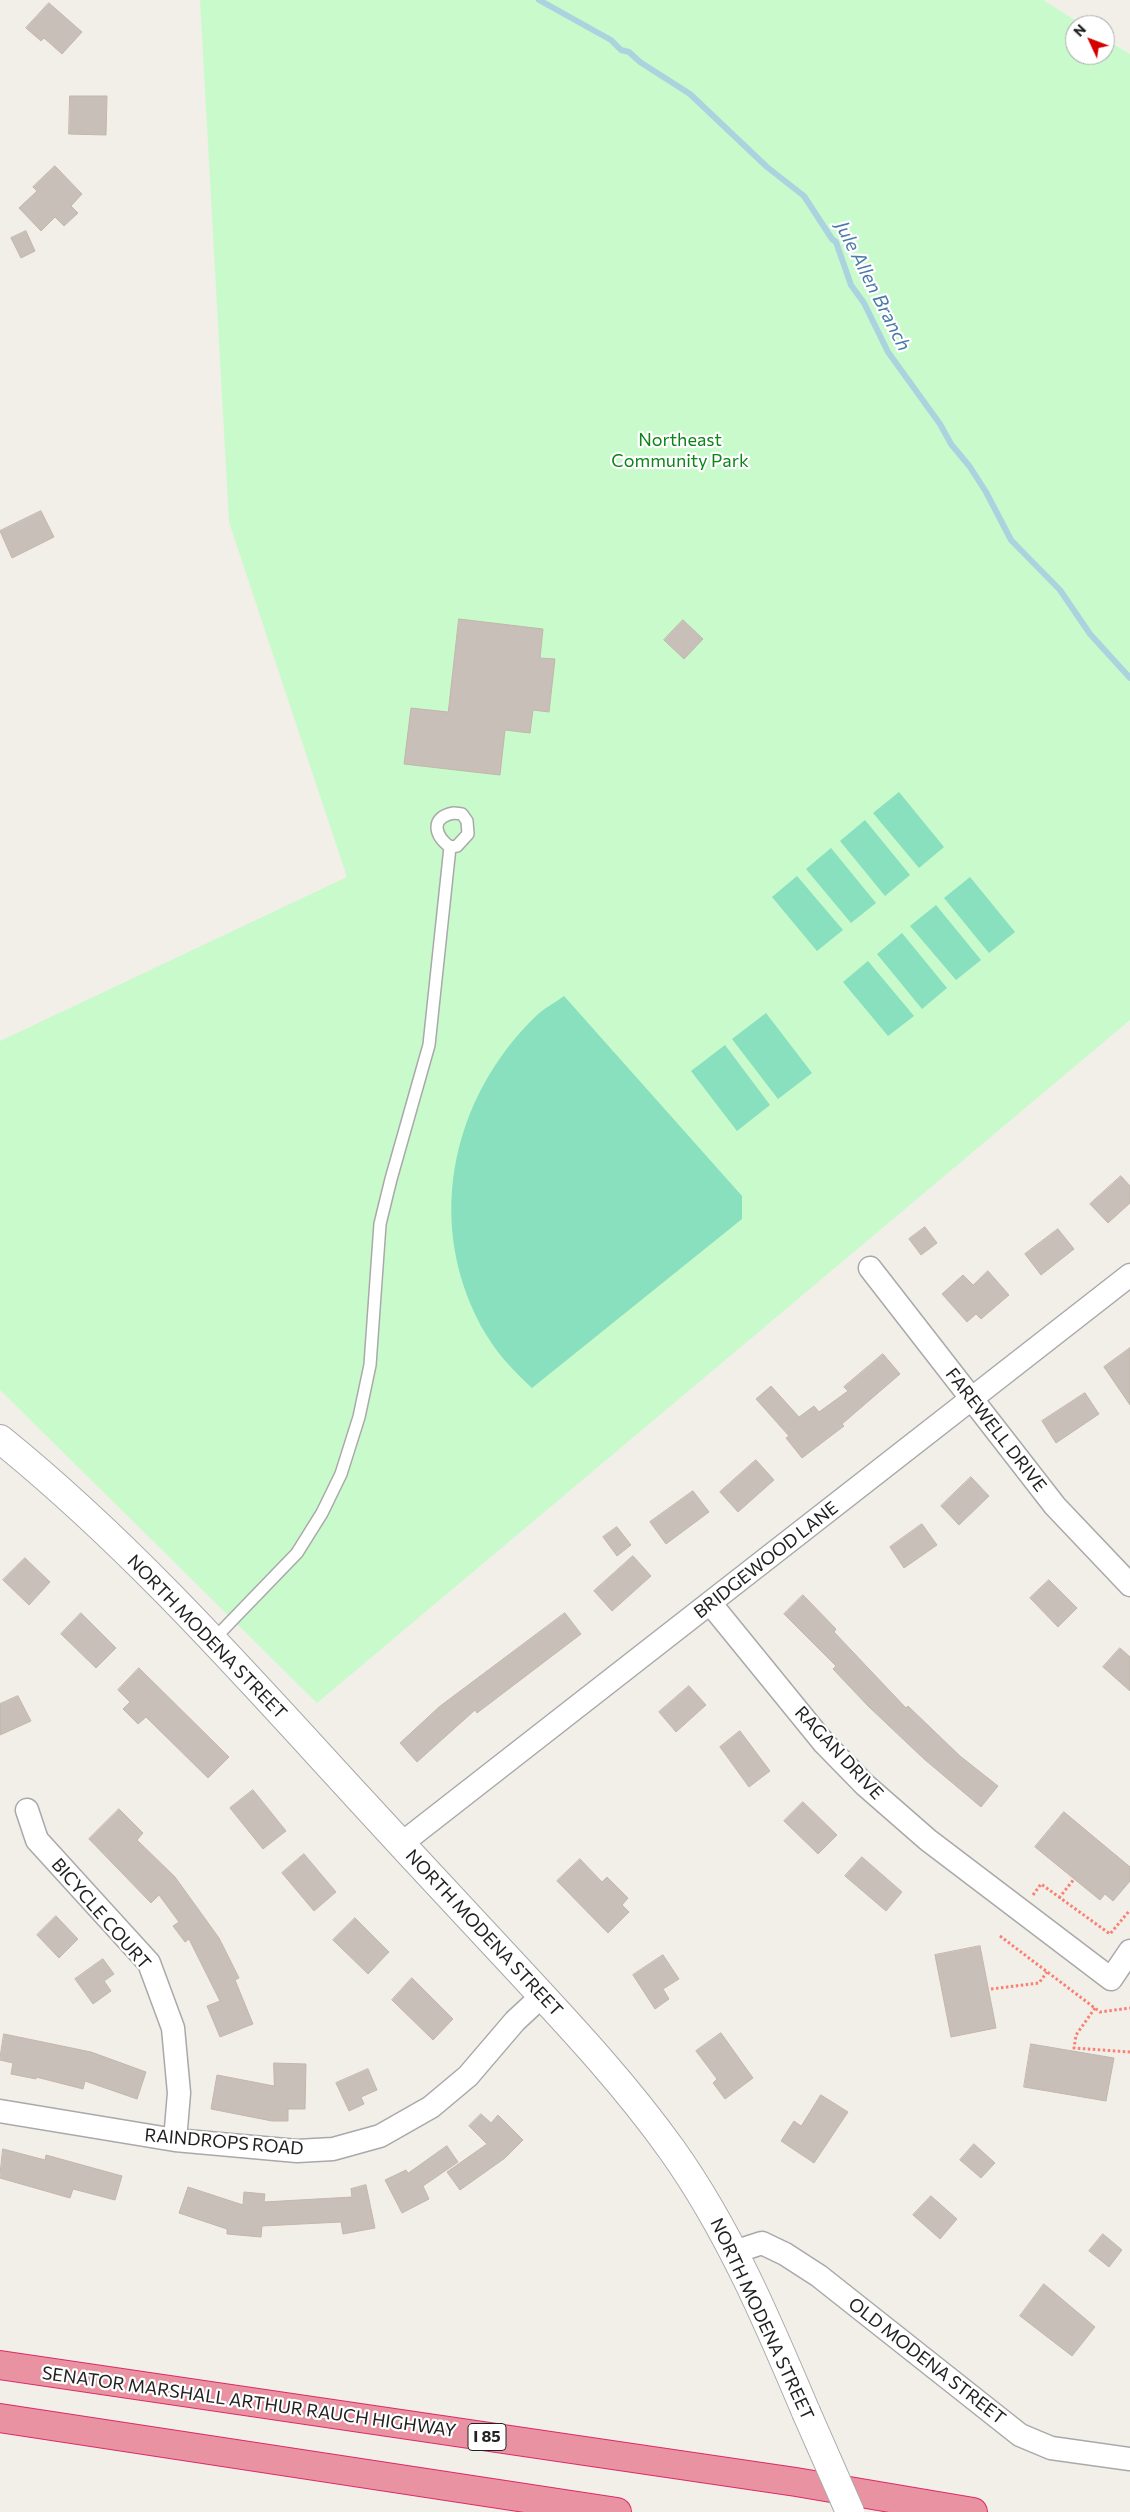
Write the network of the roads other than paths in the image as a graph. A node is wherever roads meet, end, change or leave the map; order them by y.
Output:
1 (450, 847) dead end
2 (870, 1268) dead end
3 (1130, 1275) edge
4 (973, 1400) junction
5 (0, 1439) edge
6 (1130, 1585) edge
7 (710, 1603) junction
8 (213, 1640) junction
9 (27, 1810) dead end
10 (401, 1844) junction
11 (1130, 1951) edge
12 (543, 1995) junction
13 (0, 2111) edge
14 (175, 2140) junction
15 (734, 2252) junction
16 (0, 2365) edge
17 (0, 2418) edge
18 (1130, 2458) edge
19 (617, 2512) edge
20 (850, 2512) edge
21 (973, 2512) edge

1 - 8 lane
2 - 4 street, FAREWELL DRIVE
3 - 4 street, BRIDGEWOOD LANE
4 - 6 street, FAREWELL DRIVE
4 - 7 street, BRIDGEWOOD LANE
5 - 8 street, NORTH MODENA STREET
7 - 10 street, BRIDGEWOOD LANE
7 - 11 street, RAGAN DRIVE
8 - 10 street, NORTH MODENA STREET
9 - 14 street, BICYCLE COURT
10 - 12 street, NORTH MODENA STREET
12 - 14 street, RAINDROPS ROAD
12 - 15 street, NORTH MODENA STREET
13 - 14 street, RAINDROPS ROAD
15 - 18 street, OLD MODENA STREET
15 - 20 street, NORTH MODENA STREET, bridge
16 - 21 highway, SENATOR MARSHALL ARTHUR RAUCH HIGHWAY / I 85
17 - 19 highway

